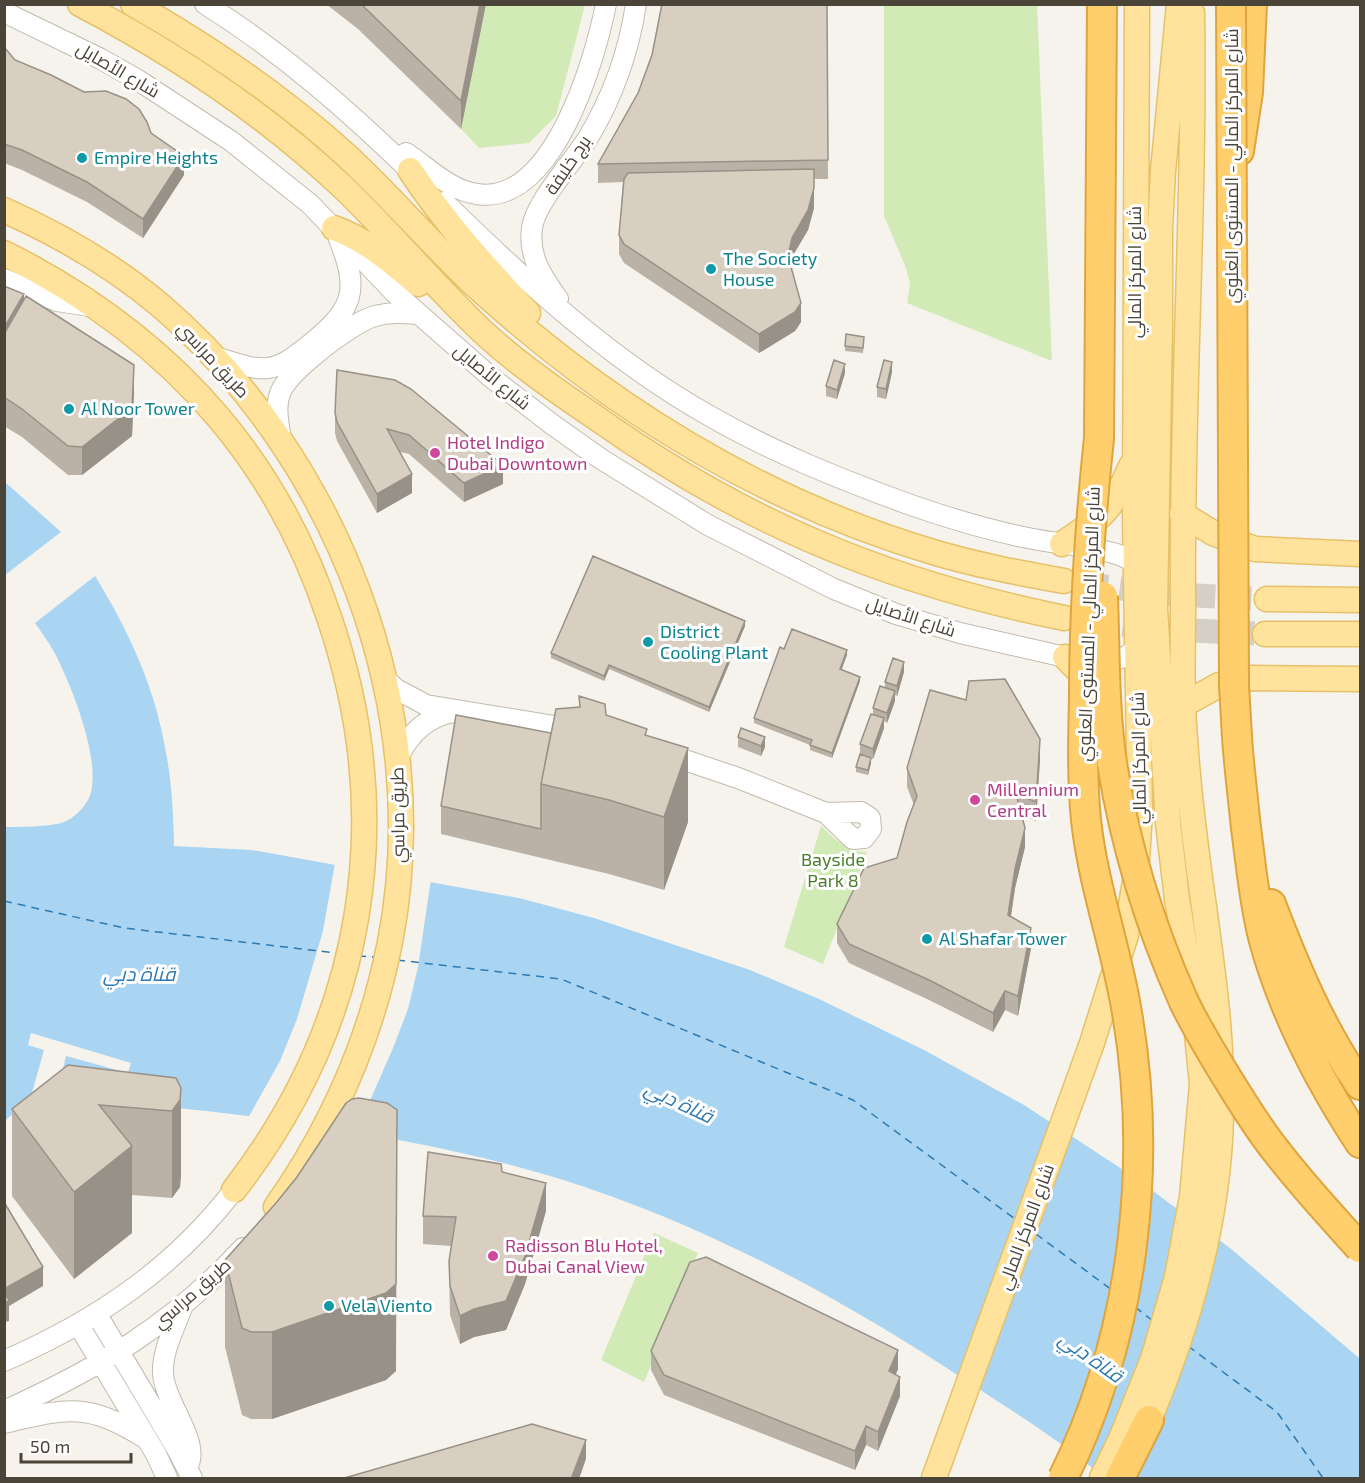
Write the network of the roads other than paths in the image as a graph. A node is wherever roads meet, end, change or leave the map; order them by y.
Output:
1 (80, 4) edge
2 (133, 4) edge
3 (205, 4) edge
4 (606, 4) edge
5 (626, 4) edge
6 (636, 4) edge
7 (1102, 4) edge
8 (1137, 4) edge
9 (1179, 4) edge
10 (1191, 4) edge
11 (1231, 4) edge
12 (1252, 4) edge
13 (4, 12) edge
14 (627, 49) junction
15 (370, 132) junction
16 (410, 170) junction
17 (1233, 180) junction
18 (4, 210) edge
19 (334, 228) junction
20 (4, 253) edge
21 (4, 279) edge
22 (97, 307) junction
23 (417, 314) junction
24 (572, 318) junction
25 (483, 332) junction
26 (214, 357) junction
27 (583, 375) junction
28 (1099, 438) junction
29 (281, 441) junction
30 (1134, 458) junction
31 (1182, 514) junction
32 (1062, 544) junction
33 (1360, 554) edge
34 (1135, 563) junction
35 (1064, 581) tunnel mouth
36 (1267, 599) tunnel mouth
37 (1360, 600) edge
38 (1155, 608) junction
39 (1064, 618) tunnel mouth
40 (1265, 634) tunnel mouth
41 (1360, 634) edge
42 (1138, 647) junction
43 (1065, 657) junction
44 (1149, 672) junction
45 (384, 678) junction
46 (1360, 679) edge
47 (1183, 705) junction
48 (458, 711) junction
49 (600, 735) edge
50 (650, 748) edge
51 (398, 763) junction
52 (1140, 783) junction
53 (826, 813) dead end
54 (1247, 831) junction
55 (1360, 1085) edge
56 (1360, 1143) edge
57 (234, 1190) joint
58 (264, 1224) joint
59 (1360, 1248) edge
60 (183, 1306) junction
61 (96, 1313) junction
62 (78, 1324) junction
63 (120, 1352) junction
64 (4, 1361) edge
65 (101, 1363) junction
66 (4, 1411) edge
67 (1149, 1420) junction
68 (4, 1422) edge
69 (146, 1438) junction
70 (190, 1473) edge
71 (167, 1479) edge
72 (934, 1479) edge
73 (1063, 1479) edge
74 (1102, 1479) edge
75 (1120, 1479) edge
76 (1131, 1479) edge

1 - 25 main road, شارع الأصايل
2 - 27 main road
3 - 15 street
4 - 15 street
5 - 14 street
6 - 14 street, برج خليفة
7 - 28 highway, شارع المركز المالي - المستوى العلوي
8 - 30 main road, شارع المركز المالي
9 - 38 main road
10 - 31 main road
11 - 17 highway, شارع المركز المالي - المستوى العلوي, bridge
12 - 17 highway, bridge
13 - 19 street, شارع الأصايل
14 - 24 street, برج خليفة
15 - 16 street
16 - 24 street
16 - 27 main road
17 - 54 highway, شارع المركز المالي - المستوى العلوي, bridge
18 - 26 main road, طريق مراسي
19 - 23 street, شارع الأصايل
19 - 25 main road
19 - 26 street
20 - 22 main road, طريق مراسي
21 - 22 street
22 - 57 main road, طريق مراسي
23 - 29 street
23 - 43 street, شارع الأصايل
24 - 32 street
25 - 39 main road, شارع الأصايل
26 - 29 main road, طريق مراسي
27 - 35 main road
28 - 59 highway, bridge
28 - 73 highway, شارع المركز المالي - المستوى العلوي, bridge
29 - 45 main road, طريق مراسي
30 - 32 main road
30 - 34 main road, شارع المركز المالي
31 - 33 main road
31 - 47 main road
32 - 34 street
34 - 38 street
34 - 42 main road, شارع المركز المالي
36 - 37 main road
38 - 42 street
38 - 44 main road
40 - 41 main road
42 - 43 street, شارع الأصايل
42 - 44 main road, شارع المركز المالي
43 - 52 main road
44 - 52 main road, شارع المركز المالي
44 - 74 main road
45 - 48 street
45 - 51 main road, طريق مراسي
46 - 47 main road
47 - 67 main road
48 - 49 street
48 - 51 street
50 - 53 street
51 - 58 main road, طريق مراسي
52 - 72 main road, شارع المركز المالي
54 - 55 highway
54 - 56 highway
57 - 61 street, طريق مراسي
58 - 60 street, طريق مراسي
60 - 63 street, طريق مراسي
60 - 70 street
61 - 62 street, طريق مراسي
61 - 63 street
62 - 64 street, طريق مراسي
62 - 65 street
63 - 65 street, طريق مراسي
63 - 70 street
65 - 66 street, طريق مراسي
65 - 69 street
67 - 75 highway
67 - 76 highway
68 - 69 street
69 - 71 street

